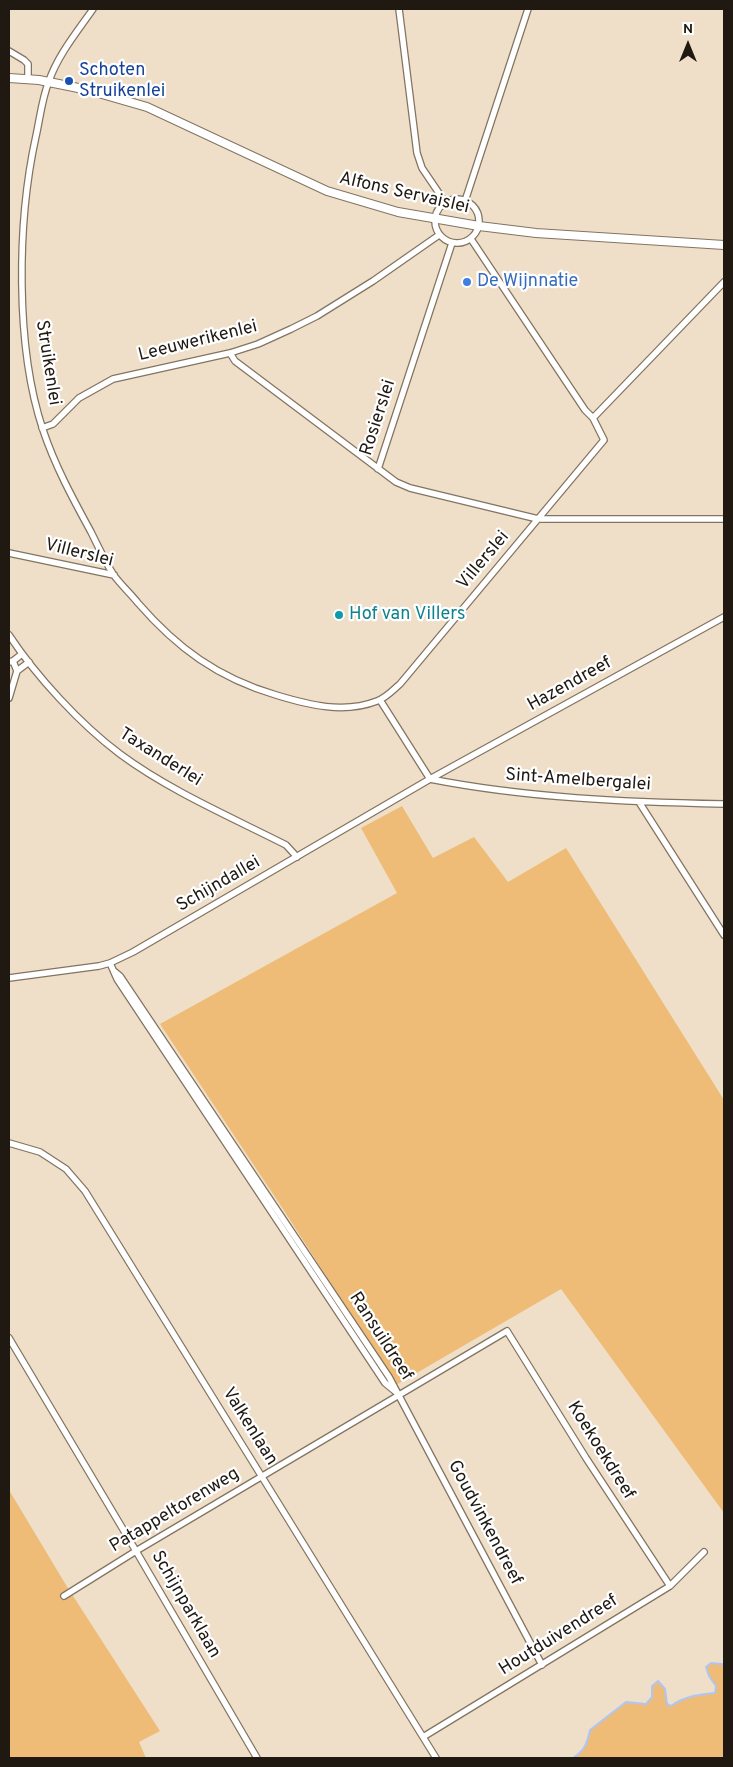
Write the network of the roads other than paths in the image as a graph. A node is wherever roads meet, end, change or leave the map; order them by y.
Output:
1 (93, 9) edge
2 (399, 9) edge
3 (528, 9) edge
4 (9, 50) edge
5 (9, 78) edge
6 (28, 79) junction
7 (48, 82) junction
8 (465, 201) junction
9 (445, 202) junction
10 (435, 218) junction
11 (478, 226) junction
12 (439, 235) junction
13 (471, 239) junction
14 (452, 243) junction
15 (724, 245) edge
16 (724, 282) edge
17 (230, 353) junction
18 (593, 418) junction
19 (42, 428) junction
20 (378, 469) junction
21 (538, 519) junction
22 (724, 519) edge
23 (9, 553) edge
24 (114, 575) junction
25 (724, 618) edge
26 (9, 635) edge
27 (22, 654) junction
28 (11, 662) edge
29 (29, 662) junction
30 (16, 671) junction
31 (9, 698) edge
32 (380, 700) junction
33 (430, 779) junction
34 (639, 802) junction
35 (724, 804) edge
36 (297, 857) junction
37 (724, 935) edge
38 (110, 963) junction
39 (9, 978) edge
40 (9, 1143) edge
41 (507, 1331) joint
42 (9, 1338) edge
43 (400, 1395) junction
44 (262, 1477) junction
45 (136, 1551) junction
46 (704, 1552) dead end
47 (670, 1586) junction
48 (64, 1596) dead end
49 (542, 1664) junction
50 (423, 1737) junction
51 (257, 1758) edge
52 (436, 1758) edge

1 - 7 street, Struikenlei
2 - 9 street
3 - 8 street
4 - 6 street
5 - 6 street, Alfons Servaislei
6 - 7 street, Alfons Servaislei
7 - 10 street, Alfons Servaislei
7 - 19 street, Struikenlei
8 - 9 street
8 - 11 street
9 - 10 street
10 - 11 street, Alfons Servaislei
10 - 12 street
11 - 13 street
11 - 15 street, Alfons Servaislei
12 - 14 street
12 - 17 street, Leeuwerikenlei
13 - 14 street
13 - 18 street
14 - 20 street, Rosierslei
16 - 18 street
17 - 19 street, Leeuwerikenlei
17 - 20 street
18 - 21 street, Villerslei
19 - 24 street, Struikenlei
20 - 21 street, Rosierslei
21 - 22 street, Rosierslei
21 - 32 street, Villerslei
23 - 24 street, Villerslei
24 - 32 street, Villerslei
25 - 33 street, Hazendreef
26 - 27 street, Taxanderlei
27 - 28 street
27 - 29 street, Taxanderlei
28 - 30 street
29 - 30 street
29 - 36 street, Taxanderlei
30 - 31 street
32 - 33 street
33 - 34 street, Sint-Amelbergalei
33 - 36 street, Schijndallei
34 - 35 street, Sint-Amelbergalei
34 - 37 street
36 - 38 street, Schijndallei
38 - 39 street, Schijndallei
38 - 43 street, Ransuildreef
40 - 44 street, Valkenlaan
41 - 43 street, Patappeltorenweg
41 - 47 street, Koekoekdreef
42 - 45 street, Schijnparklaan
43 - 44 street, Patappeltorenweg
43 - 49 street, Goudvinkendreef
44 - 45 street, Patappeltorenweg
44 - 50 street, Valkenlaan
45 - 48 street, Patappeltorenweg
45 - 51 street, Schijnparklaan
46 - 47 street, Houtduivendreef
47 - 49 street, Houtduivendreef
49 - 50 street, Houtduivendreef
50 - 52 street, Valkenlaan

